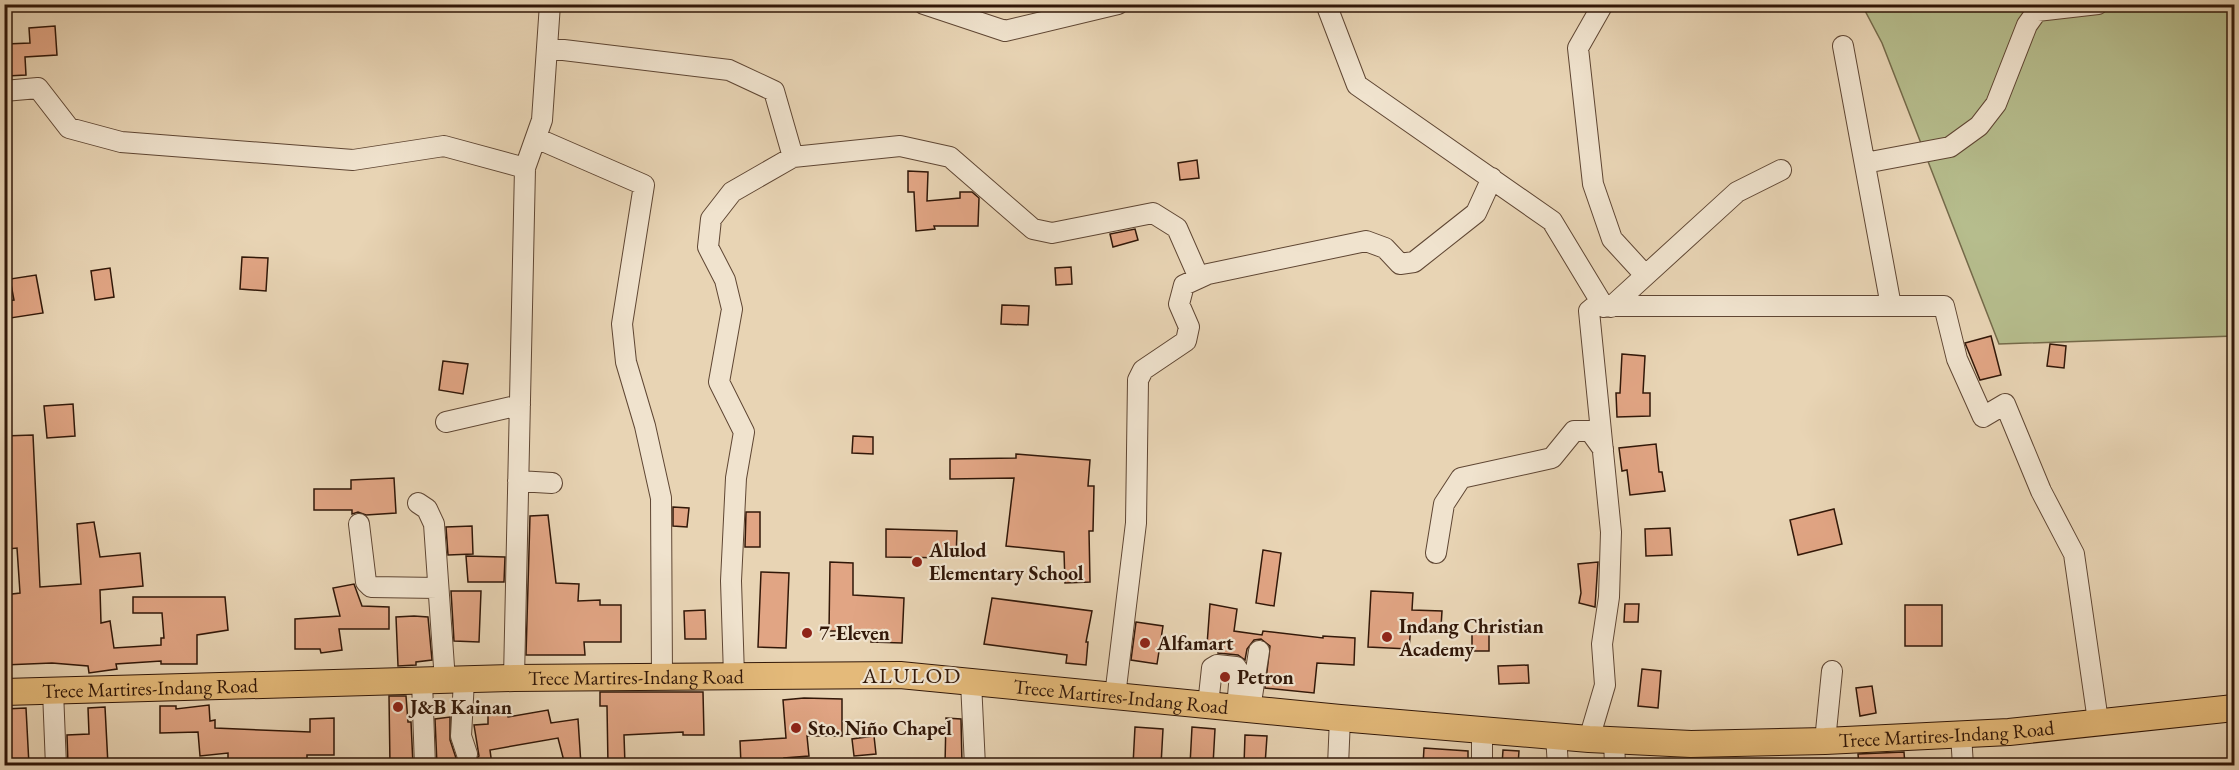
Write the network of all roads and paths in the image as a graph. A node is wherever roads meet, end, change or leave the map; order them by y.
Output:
1 (550, 4) edge
2 (924, 4) edge
3 (1119, 4) edge
4 (1326, 4) edge
5 (1603, 4) edge
6 (2098, 4) edge
7 (1843, 45) dead end
8 (547, 48) junction
9 (4, 91) edge
10 (536, 138) junction
11 (793, 157) junction
12 (1865, 163) junction
13 (525, 168) junction
14 (1781, 171) dead end
15 (1492, 178) junction
16 (1645, 275) junction
17 (1199, 278) junction
18 (1891, 306) junction
19 (1607, 307) junction
20 (520, 405) junction
21 (446, 422) dead end
22 (1603, 449) junction
23 (518, 481) junction
24 (552, 483) dead end
25 (417, 503) dead end
26 (359, 524) dead end
27 (1436, 553) dead end
28 (438, 588) junction
29 (1259, 651) dead end
30 (1832, 671) dead end
31 (734, 676) junction
32 (662, 677) junction
33 (514, 678) junction
34 (444, 681) junction
35 (971, 682) junction
36 (53, 691) junction
37 (4, 692) edge
38 (1115, 696) junction
39 (1208, 705) junction
40 (2235, 708) edge
41 (1243, 709) junction
42 (1340, 718) junction
43 (2098, 721) junction
44 (1482, 730) junction
45 (1961, 734) junction
46 (1556, 736) junction
47 (1589, 739) junction
48 (1825, 741) junction
49 (1614, 753) edge
50 (467, 754) dead end
51 (56, 765) edge
52 (424, 765) edge
53 (975, 765) edge
54 (1338, 765) edge
55 (1482, 765) edge
56 (1558, 765) edge
57 (1964, 765) edge

1 - 8 street
2 - 3 street
4 - 15 street
5 - 16 street
6 - 12 street
7 - 12 street
8 - 10 street
8 - 11 street
9 - 13 street
10 - 13 street
10 - 32 street
11 - 17 street
11 - 31 street
12 - 18 street
13 - 20 street
14 - 16 street
15 - 17 street
15 - 19 street
16 - 19 street
17 - 38 street
18 - 19 street
18 - 43 street
19 - 22 street
20 - 21 street
20 - 23 street
22 - 27 street
22 - 47 street
23 - 24 street
23 - 33 street
25 - 28 street
26 - 28 street
28 - 34 street
29 - 41 street
30 - 48 street
31 - 32 main road, Trece Martires-Indang Road
31 - 35 main road, Trece Martires-Indang Road
32 - 33 main road, Trece Martires-Indang Road
33 - 34 main road, Trece Martires-Indang Road
34 - 36 main road, Trece Martires-Indang Road
34 - 50 street
34 - 52 street
35 - 38 main road, Trece Martires-Indang Road
35 - 53 street
36 - 37 main road, Trece Martires-Indang Road
36 - 51 street
38 - 39 main road, Trece Martires-Indang Road
39 - 41 main road, Trece Martires-Indang Road
39 - 41 street
40 - 43 main road, Trece Martires-Indang Road
41 - 42 main road, Trece Martires-Indang Road
42 - 44 main road, Trece Martires-Indang Road
42 - 54 street
43 - 45 main road, Trece Martires-Indang Road
44 - 46 main road, Trece Martires-Indang Road
44 - 55 street
45 - 48 main road, Trece Martires-Indang Road
45 - 57 street
46 - 47 main road, Trece Martires-Indang Road
46 - 56 street
47 - 49 main road, Trece Martires-Indang Road
48 - 49 main road, Trece Martires-Indang Road

